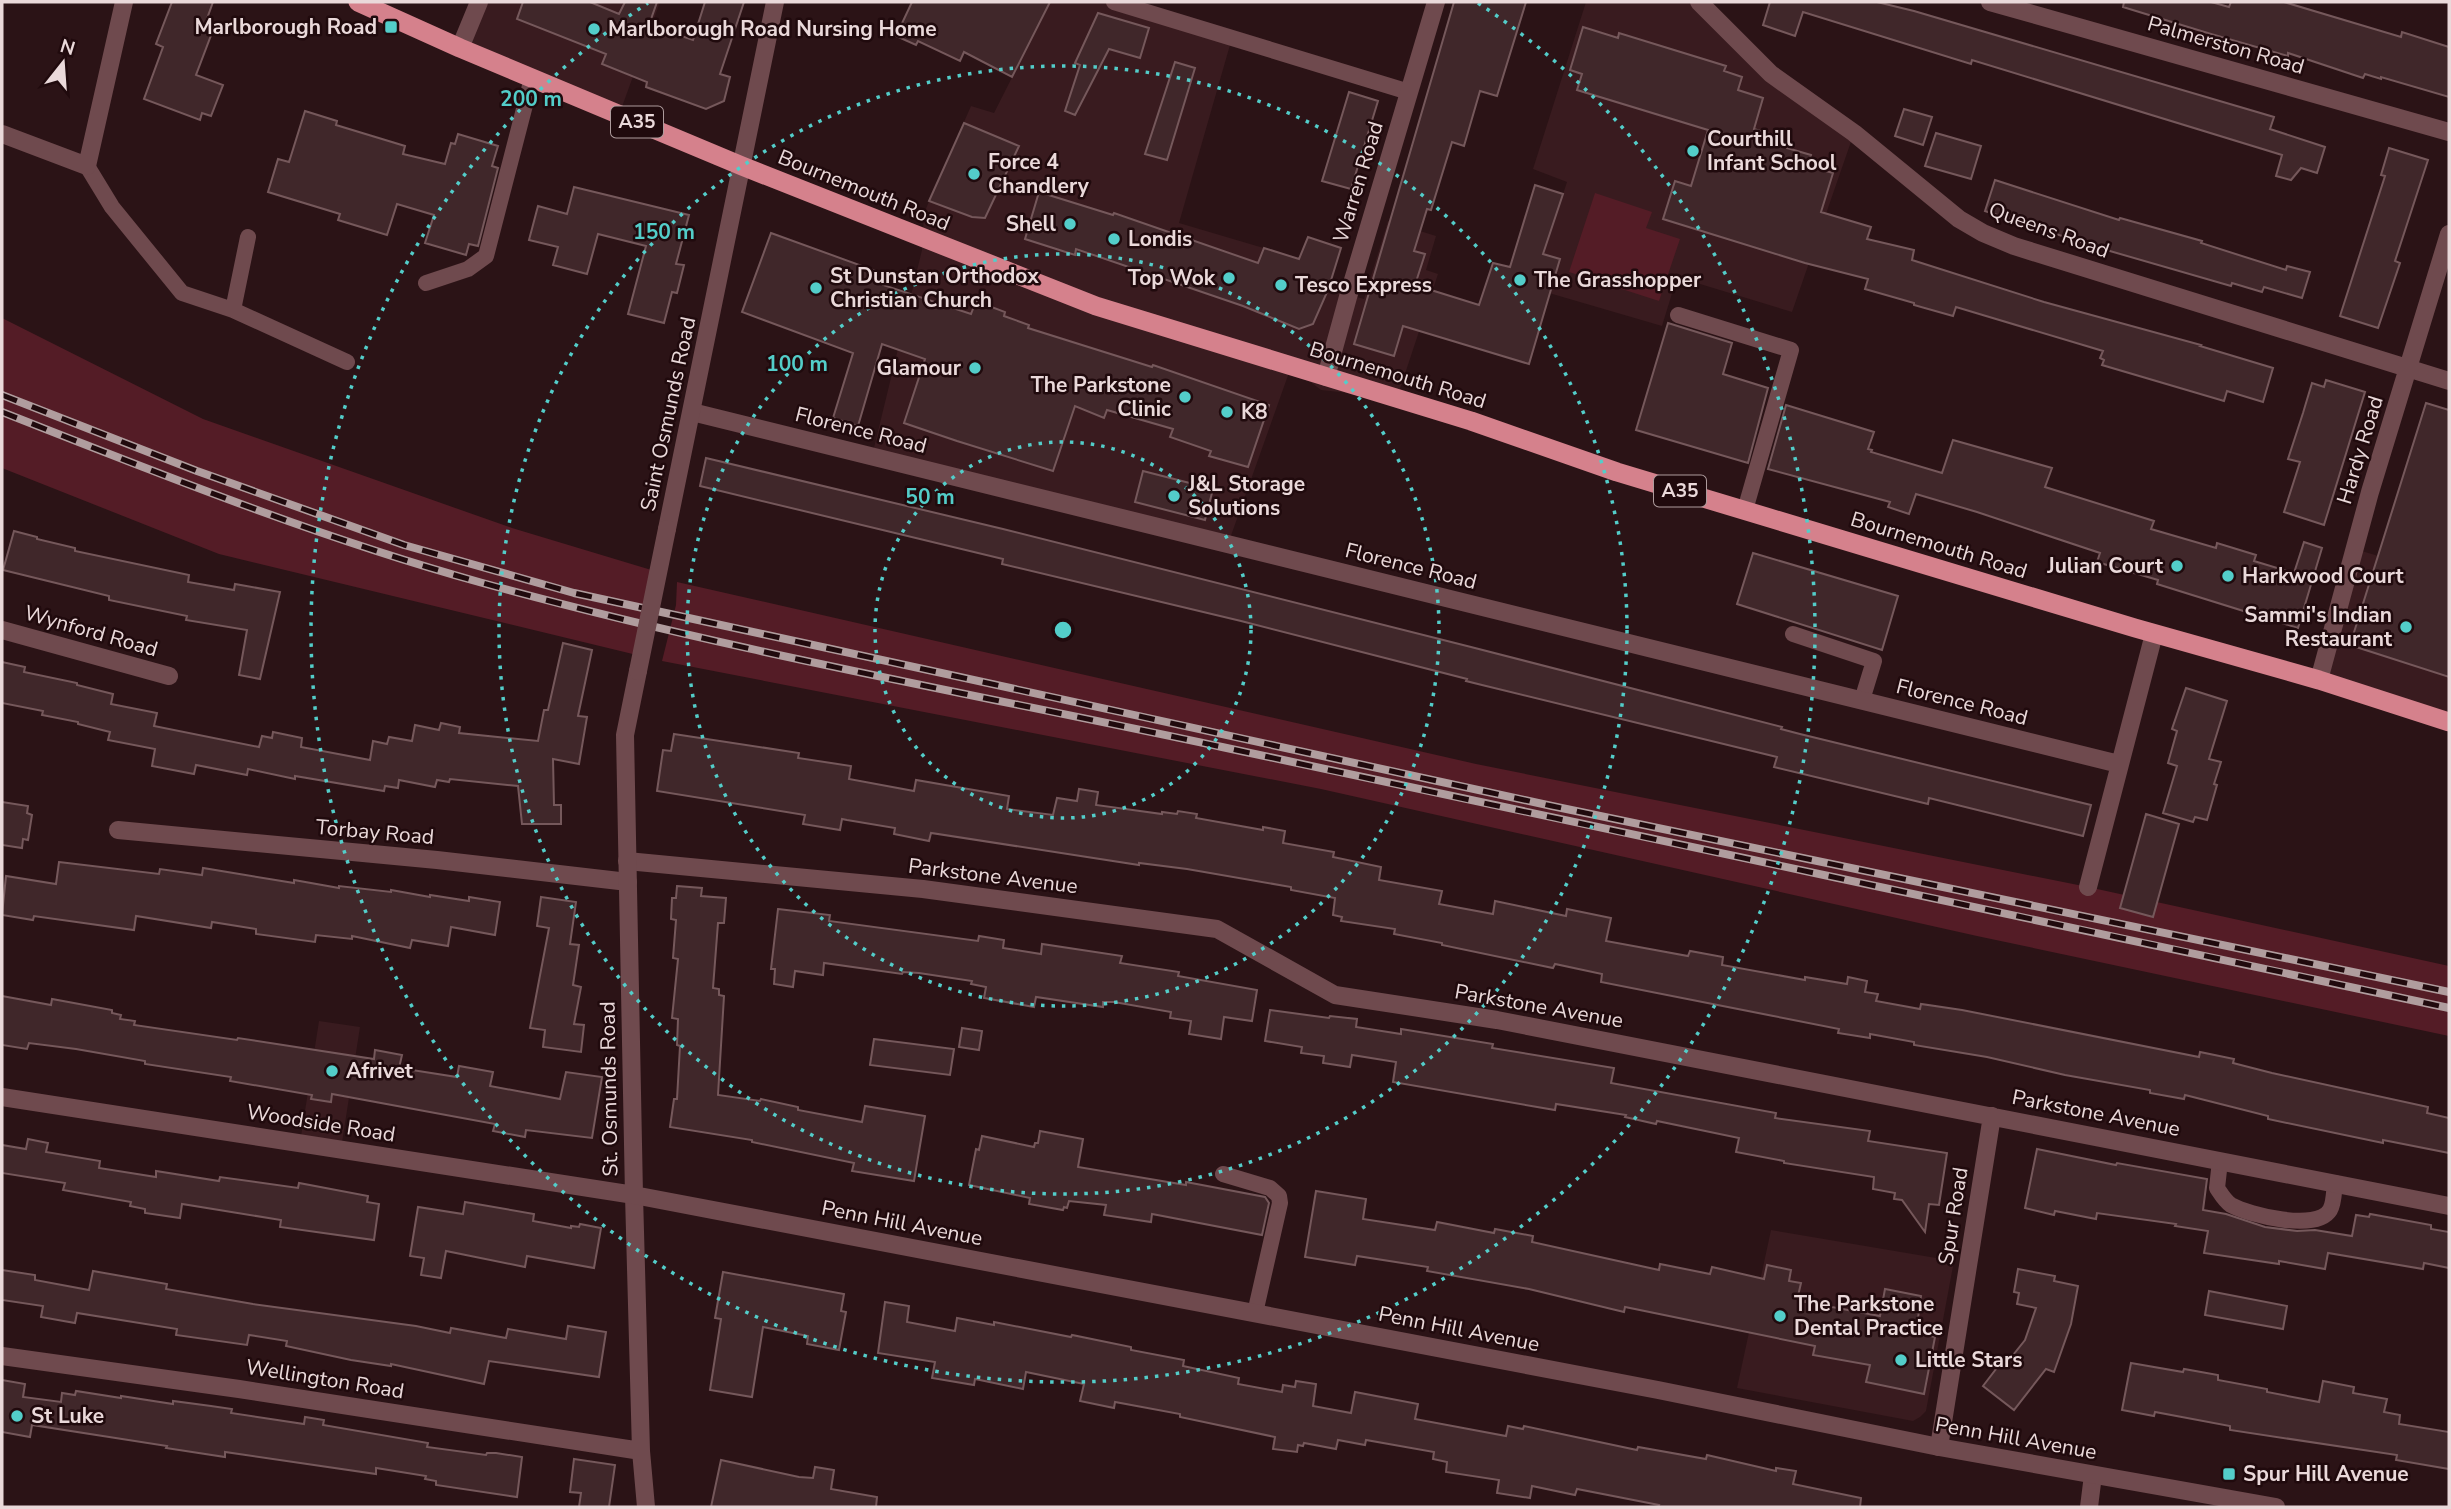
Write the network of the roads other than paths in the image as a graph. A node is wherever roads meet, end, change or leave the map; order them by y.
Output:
1 (124, 2) edge
2 (358, 2) edge
3 (479, 2) edge
4 (775, 2) edge
5 (1114, 2) edge
6 (1436, 2) edge
7 (1699, 2) edge
8 (1990, 2) edge
9 (460, 48) junction
10 (532, 78) junction
11 (1409, 92) junction
12 (2449, 132) edge
13 (2, 135) edge
14 (87, 166) junction
15 (742, 166) junction
16 (2449, 234) edge
17 (248, 237) dead end
18 (426, 284) dead end
19 (233, 310) junction
20 (1678, 315) dead end
21 (347, 362) dead end
22 (2408, 369) junction
23 (1326, 377) junction
24 (2449, 382) edge
25 (692, 412) junction
26 (1745, 510) junction
27 (2, 630) edge
28 (1793, 634) dead end
29 (2154, 634) junction
30 (638, 671) joint
31 (169, 676) dead end
32 (2319, 680) junction
33 (1862, 701) junction
34 (2449, 722) edge
35 (2119, 764) junction
36 (118, 830) dead end
37 (627, 861) junction
38 (628, 882) junction
39 (2088, 887) dead end
40 (2, 1097) edge
41 (1992, 1116) junction
42 (2220, 1161) junction
43 (1223, 1174) dead end
44 (2335, 1183) junction
45 (634, 1195) junction
46 (2449, 1206) edge
47 (1255, 1313) junction
48 (2, 1356) edge
49 (1939, 1447) junction
50 (640, 1451) junction
51 (2093, 1475) junction
52 (646, 1507) edge
53 (2089, 1507) edge
54 (2276, 1507) edge

1 - 14 street
2 - 9 highway, Bournemouth Road / A35
3 - 9 street
4 - 15 street, Saint Osmunds Road
5 - 11 lane
6 - 11 street, Warren Road
7 - 22 street, Queens Road
8 - 12 street, Palmerston Road
9 - 10 highway, Bournemouth Road / A35
10 - 15 highway, Bournemouth Road / A35
10 - 18 lane
11 - 23 street, Warren Road
13 - 14 street
14 - 19 lane
15 - 23 highway, Bournemouth Road / A35
15 - 25 street, Saint Osmunds Road
16 - 22 street, Hardy Road
17 - 19 lane
19 - 21 lane
20 - 26 lane
22 - 24 street, Queens Road
22 - 32 street, Hardy Road
23 - 26 highway, Bournemouth Road / A35
25 - 30 street, Saint Osmunds Road, bridge
25 - 33 street, Florence Road
26 - 29 highway, Bournemouth Road / A35
27 - 31 street, Wynford Road
28 - 33 lane
29 - 32 highway, Bournemouth Road / A35
29 - 35 street
30 - 37 street, St. Osmunds Road
32 - 34 highway, Bournemouth Road / A35
33 - 35 street, Florence Road
35 - 39 street
36 - 38 street, Torbay Road
37 - 38 street, St. Osmunds Road
37 - 41 street, Parkstone Avenue
38 - 45 street, St. Osmunds Road
40 - 45 street, Woodside Road
41 - 42 street, Parkstone Avenue
41 - 49 street, Spur Road
42 - 44 street, Parkstone Avenue
42 - 44 lane
43 - 47 lane
44 - 46 street, Parkstone Avenue
45 - 47 street, Penn Hill Avenue
45 - 50 street, St. Osmunds Road
47 - 49 street, Penn Hill Avenue
48 - 50 street, Wellington Road
49 - 51 street, Penn Hill Avenue
50 - 52 street, St. Osmunds Road
51 - 53 street
51 - 54 street, Penn Hill Avenue

